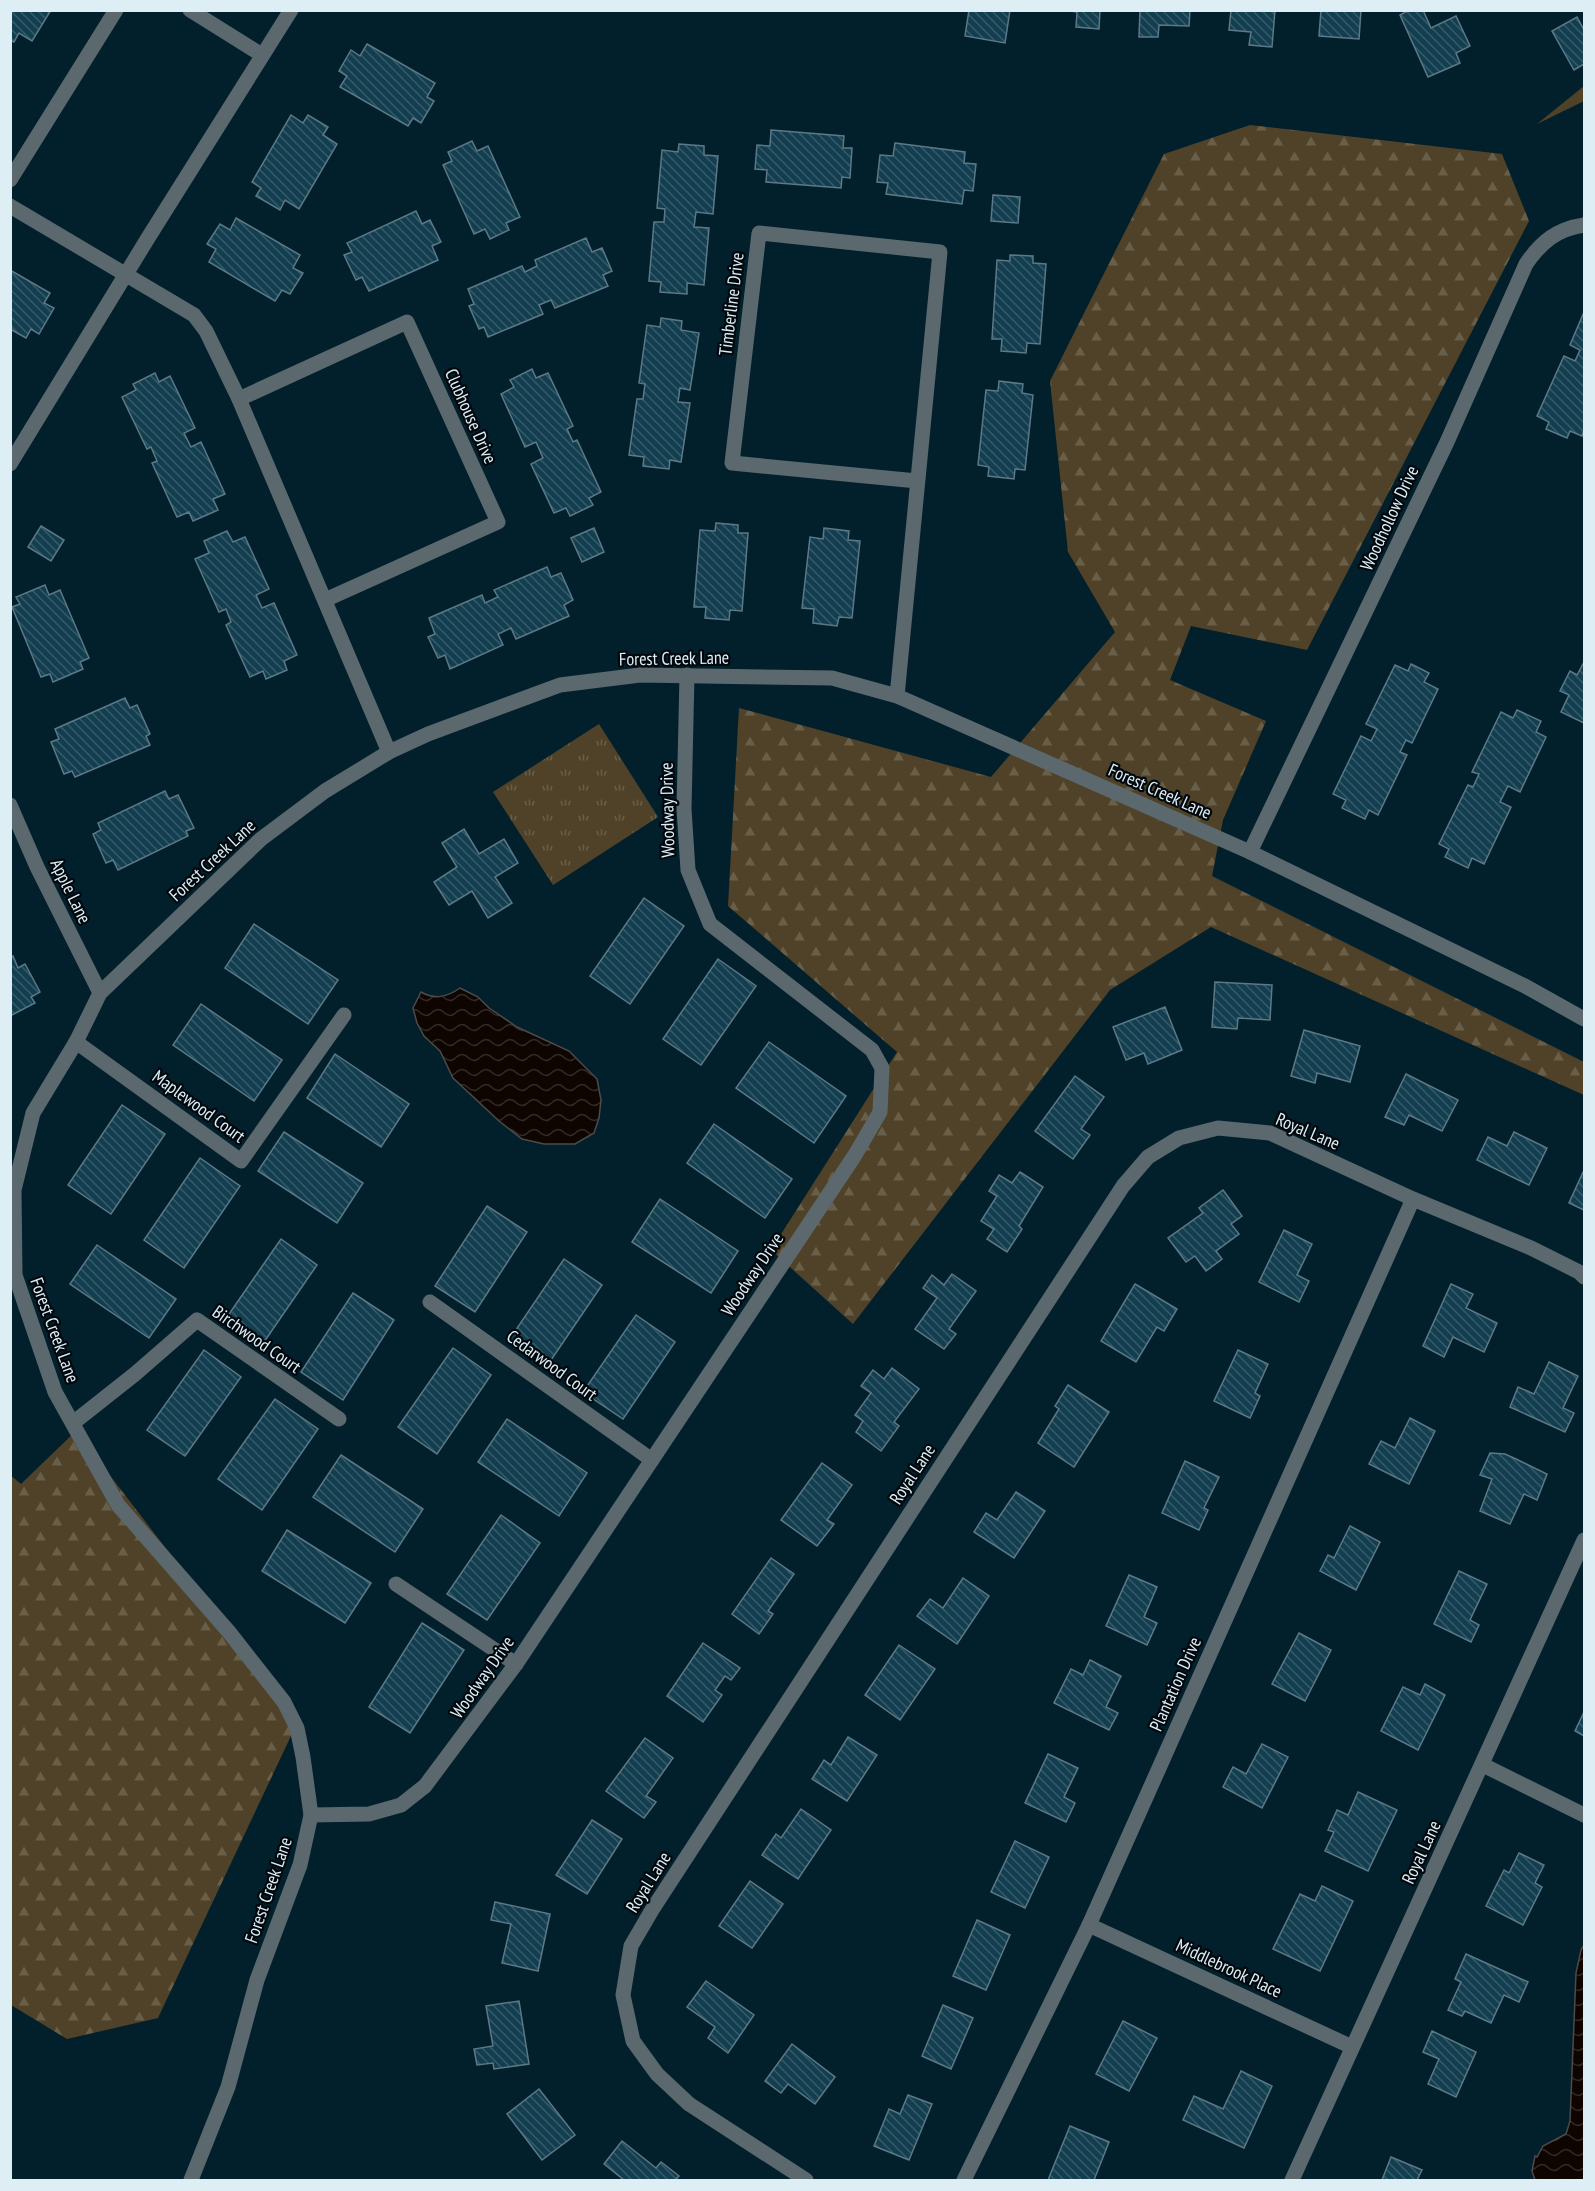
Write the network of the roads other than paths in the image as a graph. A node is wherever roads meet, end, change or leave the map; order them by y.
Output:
1 (116, 10) edge
2 (190, 10) edge
3 (291, 10) edge
4 (262, 55) junction
5 (10, 180) edge
6 (10, 206) edge
7 (1584, 225) edge
8 (125, 274) junction
9 (239, 399) junction
10 (10, 464) edge
11 (917, 481) junction
12 (325, 600) junction
13 (687, 675) junction
14 (897, 696) junction
15 (389, 752) junction
16 (10, 805) edge
17 (1250, 852) junction
18 (100, 993) junction
19 (344, 1015) dead end
20 (1584, 1019) edge
21 (76, 1042) junction
22 (1413, 1199) junction
23 (1584, 1277) edge
24 (430, 1302) dead end
25 (17, 1306) edge
26 (339, 1419) dead end
27 (72, 1423) junction
28 (652, 1460) junction
29 (1584, 1540) edge
30 (396, 1584) dead end
31 (516, 1664) junction
32 (1483, 1765) junction
33 (311, 1815) junction
34 (1584, 1815) edge
35 (1089, 1924) junction
36 (1352, 2047) junction
37 (190, 2181) edge
38 (806, 2181) edge
39 (964, 2181) edge
40 (1292, 2181) edge

1 - 5 street
2 - 4 street
3 - 4 street
4 - 8 street
6 - 8 street
7 - 17 street, Woodhollow Drive
8 - 9 street
8 - 10 street
9 - 12 street
9 - 12 street, Clubhouse Drive
11 - 11 street, Timberline Drive
11 - 14 street, Timberline Drive
12 - 15 street
13 - 14 street, Forest Creek Lane
13 - 15 street, Forest Creek Lane
13 - 28 street, Woodway Drive
14 - 17 street, Forest Creek Lane
15 - 18 street, Forest Creek Lane
16 - 18 street, Apple Lane
17 - 20 street, Forest Creek Lane
18 - 21 street, Forest Creek Lane
19 - 21 street, Maplewood Court
21 - 25 street, Forest Creek Lane
22 - 23 street, Royal Lane
22 - 35 street, Plantation Drive
22 - 38 street, Royal Lane
24 - 28 street, Cedarwood Court
25 - 27 street, Forest Creek Lane
26 - 27 street, Birchwood Court
27 - 33 street, Forest Creek Lane
28 - 31 street, Woodway Drive
29 - 32 street, Royal Lane
30 - 31 street
31 - 33 street, Woodway Drive
32 - 34 street
32 - 36 street, Royal Lane
33 - 37 street, Forest Creek Lane
35 - 36 street, Middlebrook Place
35 - 39 street, Plantation Drive
36 - 40 street, Royal Lane

